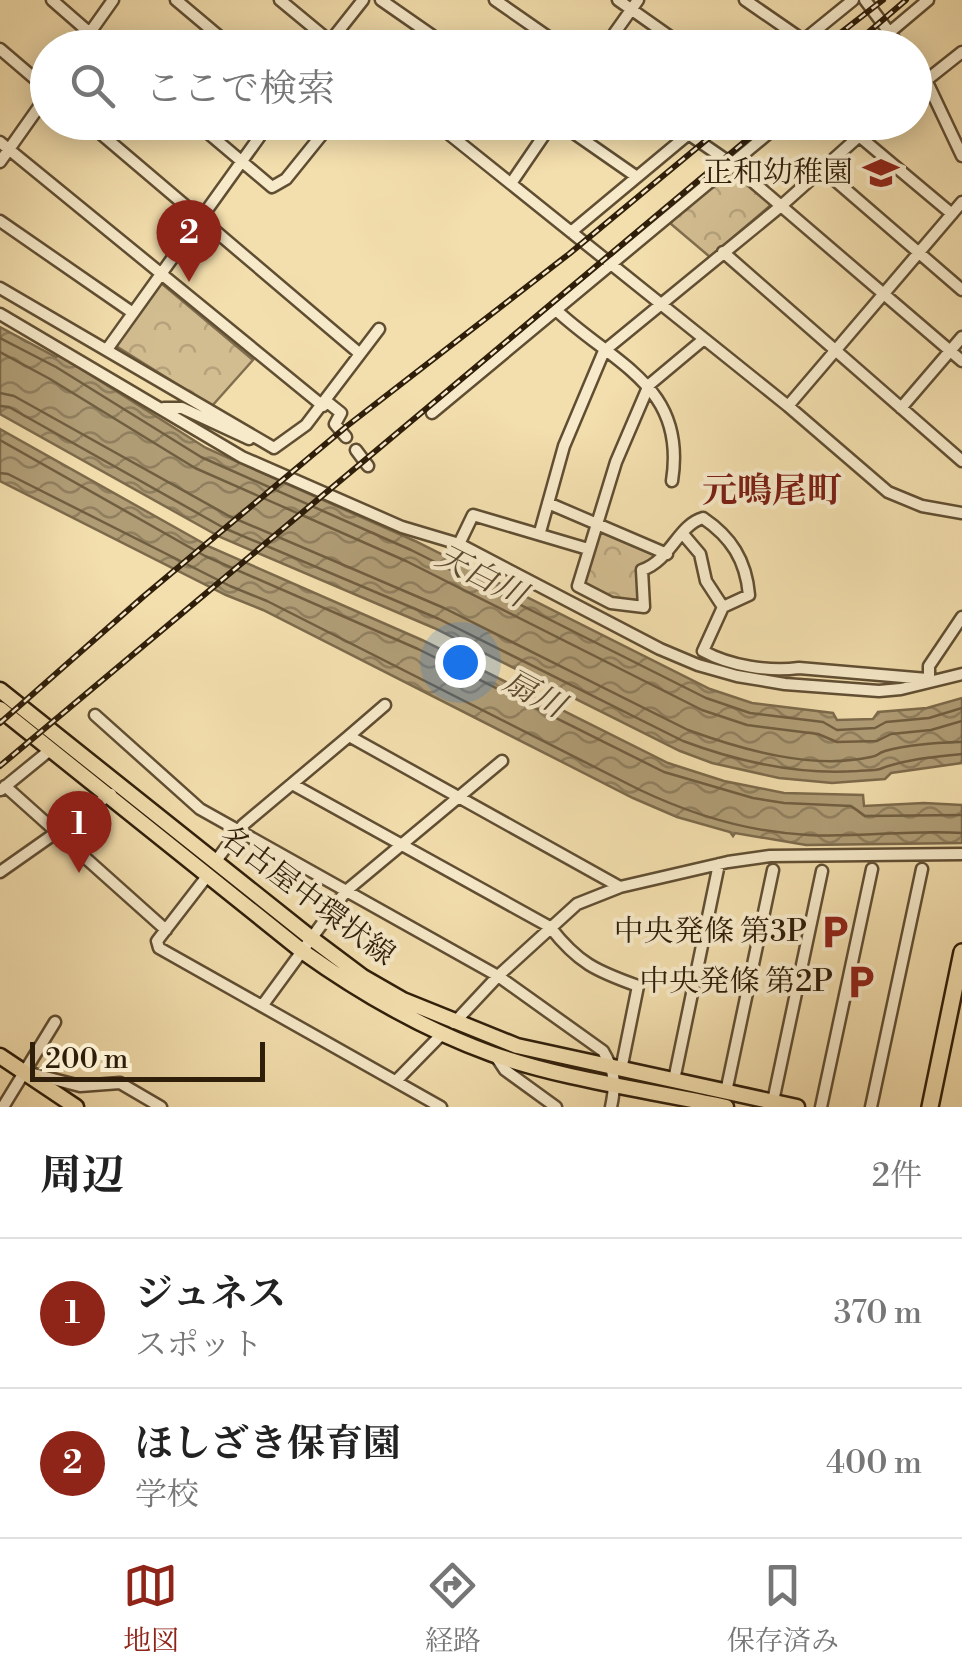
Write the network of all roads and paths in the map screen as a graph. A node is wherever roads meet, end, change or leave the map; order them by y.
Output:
1 (52, 0) edge
2 (113, 0) edge
3 (176, 0) edge
4 (280, 0) edge
5 (364, 0) edge
6 (381, 0) edge
7 (496, 0) edge
8 (618, 0) edge
9 (747, 0) edge
10 (853, 0) edge
11 (865, 0) edge
12 (928, 0) edge
13 (634, 5) edge
14 (87, 30) edge
15 (92, 30) edge
16 (212, 30) edge
17 (314, 30) edge
18 (342, 30) edge
19 (424, 30) edge
20 (538, 30) edge
21 (617, 30) edge
22 (664, 30) edge
23 (782, 30) edge
24 (816, 30) edge
25 (888, 30) edge
26 (892, 30) edge
27 (0, 48) edge
28 (962, 52) edge
29 (932, 75) edge
30 (30, 76) edge
31 (932, 93) edge
32 (30, 114) edge
33 (108, 140) edge
34 (216, 140) edge
35 (258, 140) edge
36 (318, 140) edge
37 (457, 140) edge
38 (543, 140) edge
39 (583, 140) edge
40 (683, 140) edge
41 (696, 140) edge
42 (761, 140) edge
43 (854, 140) edge
44 (863, 140) edge
45 (4, 146) edge
46 (962, 156) edge
47 (0, 162) edge
48 (242, 163) junction
49 (732, 164) junction
50 (822, 170) junction
51 (637, 177) junction
52 (512, 182) junction
53 (962, 202) edge
54 (781, 206) junction
55 (952, 214) junction
56 (201, 219) junction
57 (0, 221) edge
58 (571, 232) junction
59 (723, 252) junction
60 (918, 253) junction
61 (611, 263) junction
62 (160, 274) junction
63 (0, 288) edge
64 (962, 290) edge
65 (883, 294) junction
66 (661, 304) junction
67 (556, 310) junction
68 (133, 312) junction
69 (0, 314) edge
70 (379, 329) dead end
71 (962, 338) edge
72 (704, 339) junction
73 (108, 348) junction
74 (835, 350) junction
75 (604, 351) junction
76 (950, 351) junction
77 (360, 353) junction
78 (962, 361) edge
79 (649, 386) junction
80 (324, 404) junction
81 (788, 406) junction
82 (164, 408) junction
83 (902, 408) junction
84 (432, 413) dead end
85 (346, 437) dead end
86 (274, 448) junction
87 (356, 450) dead end
88 (962, 461) edge
89 (368, 466) dead end
90 (672, 482) dead end
91 (548, 503) junction
92 (962, 513) edge
93 (597, 523) junction
94 (540, 532) junction
95 (683, 534) junction
96 (459, 544) junction
97 (588, 549) junction
98 (666, 554) junction
99 (723, 607) junction
100 (962, 617) edge
101 (962, 674) edge
102 (928, 681) junction
103 (0, 690) edge
104 (385, 705) dead end
105 (0, 709) edge
106 (95, 715) dead end
107 (349, 736) junction
108 (50, 750) junction
109 (502, 761) dead end
110 (292, 784) junction
111 (2, 789) edge
112 (113, 792) junction
113 (458, 797) junction
114 (238, 831) junction
115 (57, 832) junction
116 (401, 844) junction
117 (962, 854) edge
118 (720, 864) junction
119 (212, 868) junction
120 (872, 869) dead end
121 (922, 869) dead end
122 (773, 870) dead end
123 (822, 871) dead end
124 (0, 872) edge
125 (620, 886) junction
126 (346, 892) junction
127 (550, 927) junction
128 (166, 930) junction
129 (307, 945) junction
130 (962, 952) edge
131 (498, 976) junction
132 (262, 1006) junction
133 (55, 1022) dead end
134 (454, 1023) junction
135 (442, 1034) junction
136 (495, 1055) junction
137 (0, 1056) edge
138 (26, 1073) junction
139 (617, 1074) junction
140 (396, 1081) junction
141 (671, 1093) edge
142 (724, 1103) edge
143 (773, 1105) edge
144 (3, 1107) edge
145 (76, 1107) edge
146 (161, 1107) edge
147 (440, 1107) edge
148 (556, 1107) edge
149 (611, 1107) edge
150 (797, 1107) edge
151 (822, 1107) edge
152 (871, 1107) edge
153 (930, 1107) edge

1 - 14 street
2 - 15 street
3 - 16 street
4 - 17 street
5 - 18 street
6 - 19 street
7 - 20 street
8 - 13 street
9 - 23 street
10 - 24 street
11 - 25 street
12 - 26 street
13 - 21 street
13 - 22 street
27 - 30 street
28 - 29 street
31 - 46 street
32 - 45 street
33 - 56 street
34 - 48 street
35 - 48 street
36 - 48 street
37 - 52 street
38 - 52 street
39 - 51 street
40 - 51 street
41 - 49 street
42 - 49 street
43 - 50 street
44 - 55 street
45 - 47 street
45 - 62 street
48 - 56 street
49 - 54 street
49 - 61 street
50 - 54 street
50 - 60 street
51 - 58 street
52 - 58 street
53 - 55 street
54 - 59 street
54 - 65 street
55 - 60 street
56 - 62 street
56 - 77 street
57 - 68 street
58 - 61 street
59 - 66 street
59 - 74 street
60 - 64 street
60 - 65 street
61 - 66 street
61 - 67 street
62 - 68 street
62 - 80 street
63 - 73 street
65 - 74 street
65 - 76 street
66 - 72 street
66 - 75 street
67 - 75 street
67 - 84 street
68 - 73 street
69 - 82 street
70 - 77 street
71 - 76 street
72 - 79 street
72 - 81 street
73 - 86 street
74 - 81 street
74 - 83 street
75 - 79 street
75 - 91 street
76 - 78 street
76 - 83 street
77 - 80 street
79 - 90 street
79 - 93 street
80 - 85 street
80 - 86 street
81 - 92 street
82 - 86 street
82 - 96 street
83 - 88 street
87 - 89 street
91 - 93 street
91 - 94 street
93 - 97 street
93 - 98 street
94 - 96 street
94 - 97 street
95 - 98 street
95 - 99 street
95 - 99 street
96 - 102 street
97 - 98 street
99 - 102 street
100 - 102 street
101 - 102 street
103 - 112 main road, 名古屋中環状線
104 - 107 street
105 - 108 main road, 名古屋中環状線
106 - 114 street
107 - 110 street
107 - 113 street
108 - 111 street
108 - 112 main road, 名古屋中環状線
109 - 113 street
110 - 114 street
110 - 116 street
111 - 115 street
112 - 115 street
112 - 119 main road, 名古屋中環状線
113 - 116 street
113 - 125 street
114 - 119 street
114 - 126 street
115 - 124 street
115 - 128 street
116 - 126 street
116 - 127 street
117 - 118 street
118 - 125 street
118 - 141 street
119 - 128 street
119 - 129 main road, 名古屋中環状線
120 - 151 street
121 - 152 street
122 - 142 street
123 - 143 street
125 - 127 street
126 - 129 street
126 - 131 street
127 - 131 street
127 - 139 street
128 - 132 street
129 - 132 street
129 - 134 main road, 名古屋中環状線
129 - 135 main road, 名古屋中環状線
130 - 153 highway
131 - 134 street
131 - 139 street
132 - 140 street
133 - 138 street
134 - 139 main road, 名古屋中環状線
135 - 136 main road, 名古屋中環状線
135 - 140 street
136 - 139 main road, 名古屋中環状線
136 - 148 street
137 - 138 main road
138 - 144 street
138 - 145 main road
138 - 146 street
139 - 141 main road, 名古屋中環状線
139 - 149 street
140 - 147 street
141 - 142 main road, 名古屋中環状線
142 - 143 main road, 名古屋中環状線
143 - 150 main road, 名古屋中環状線

